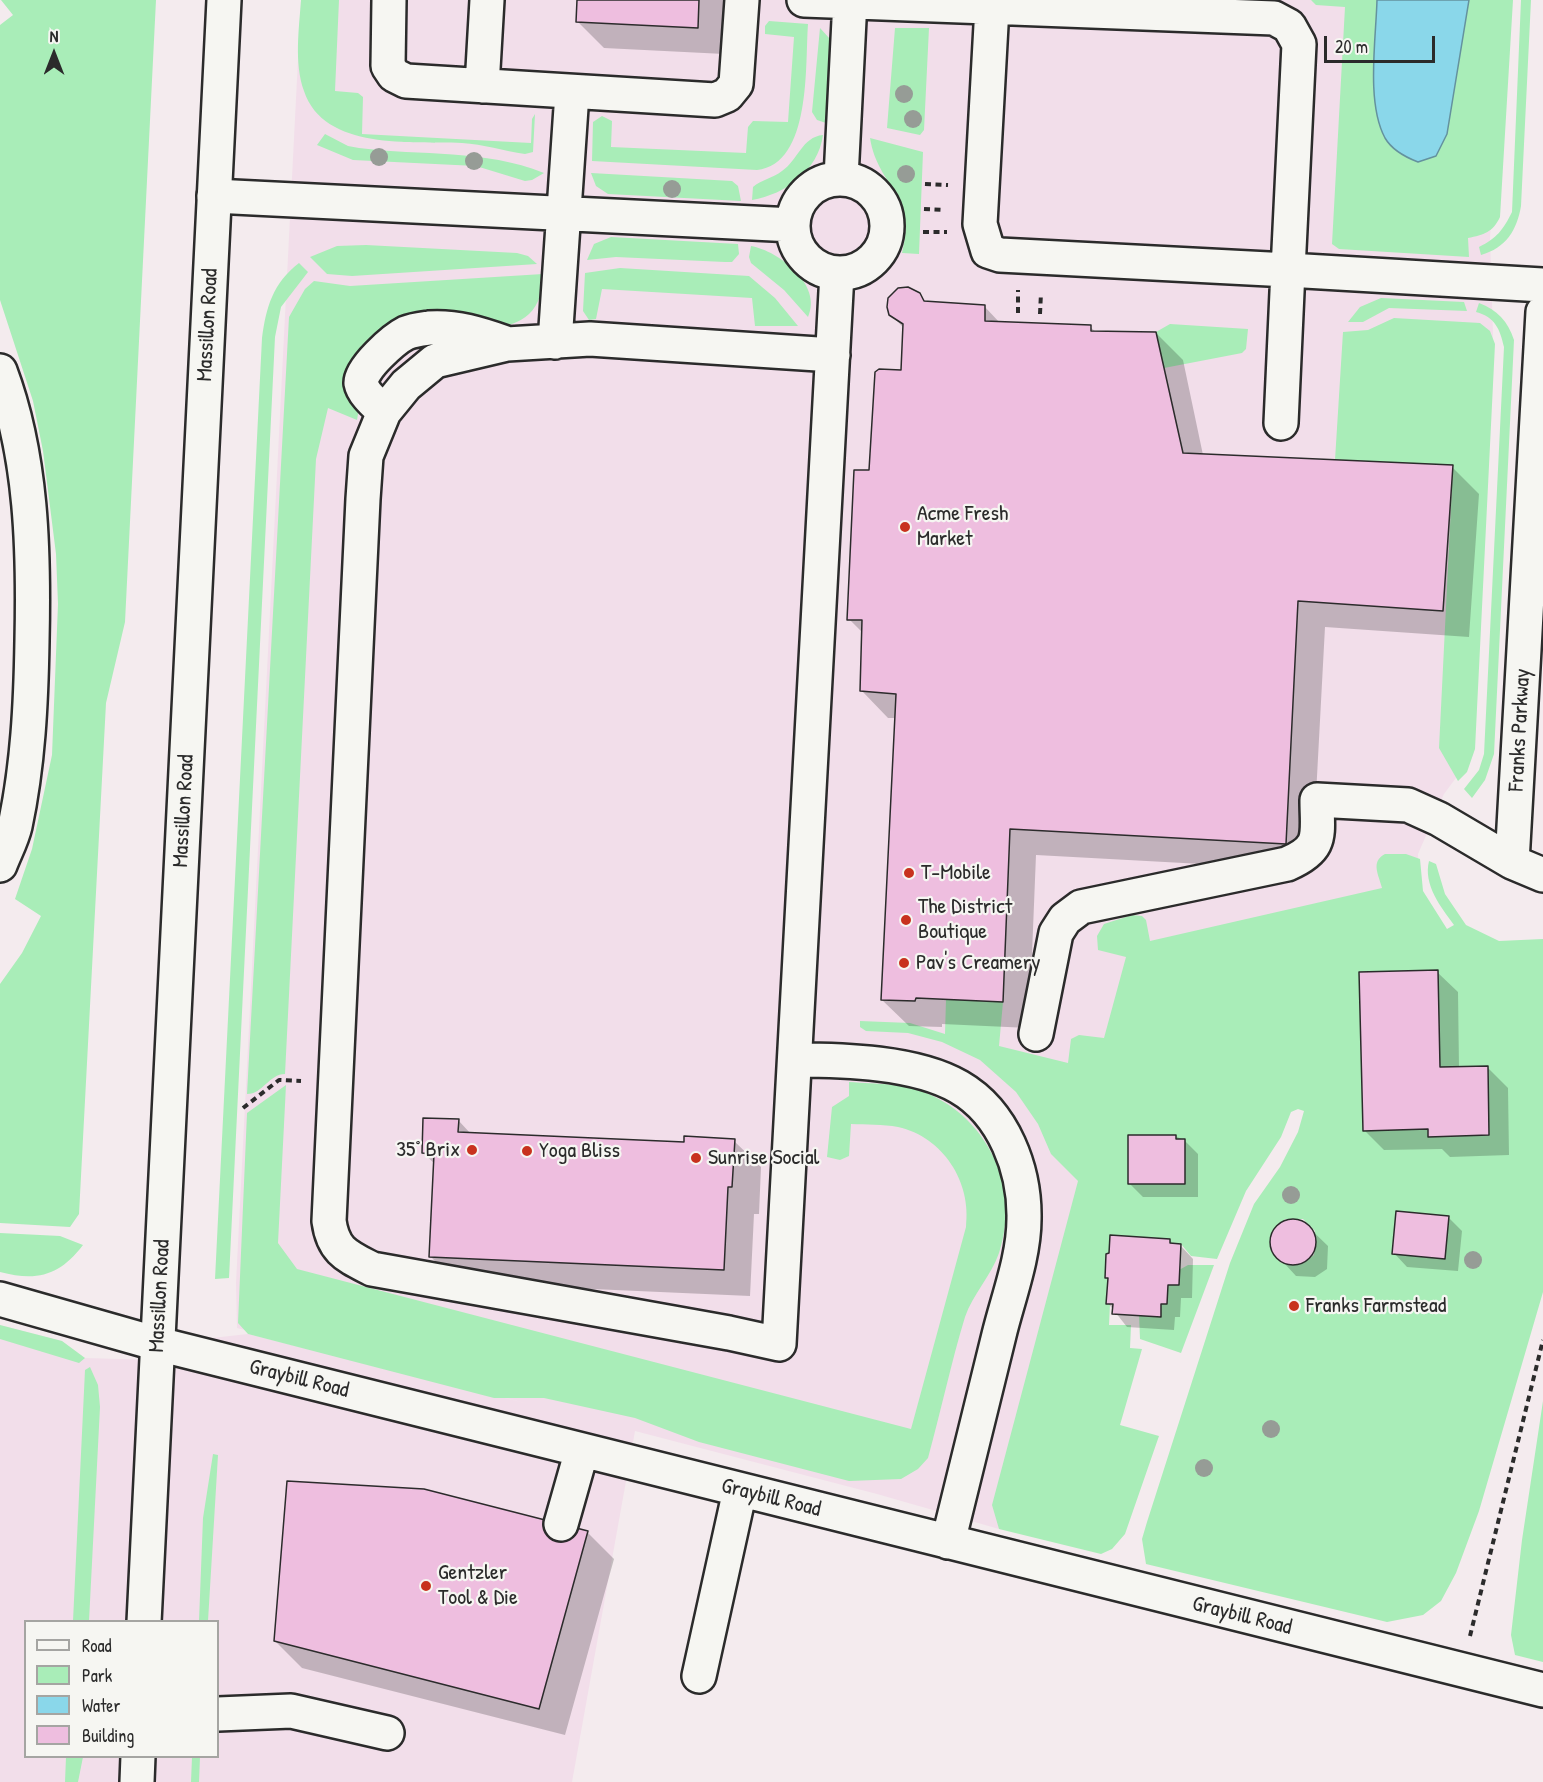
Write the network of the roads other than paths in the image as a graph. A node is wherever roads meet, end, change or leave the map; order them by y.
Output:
1 (224, 0) edge
2 (389, 0) edge
3 (487, 0) edge
4 (742, 0) edge
5 (804, 0) edge
6 (850, 1) edge
7 (993, 7) junction
8 (482, 86) junction
9 (572, 93) junction
10 (841, 178) junction
11 (214, 196) junction
12 (564, 214) junction
13 (793, 225) junction
14 (1288, 270) junction
15 (837, 273) junction
16 (1543, 285) edge
17 (1543, 312) edge
18 (555, 342) junction
19 (833, 355) junction
20 (0, 370) edge
21 (1281, 423) dead end
22 (1512, 862) junction
23 (0, 865) edge
24 (1543, 875) edge
25 (1036, 1034) dead end
26 (795, 1059) junction
27 (0, 1299) edge
28 (158, 1344) junction
29 (582, 1450) junction
30 (740, 1490) junction
31 (561, 1524) dead end
32 (948, 1542) junction
33 (144, 1620) edge
34 (699, 1676) dead end
35 (1543, 1690) edge
36 (219, 1714) edge
37 (387, 1732) dead end
38 (138, 1758) edge
39 (136, 1782) edge

1 - 11 main road, Massillon Road
2 - 8 main road
3 - 8 main road
4 - 9 main road
5 - 6 main road
6 - 7 main road
6 - 10 main road
7 - 14 main road
7 - 14 main road
8 - 9 main road
9 - 12 main road
10 - 13 main road
10 - 15 main road
11 - 12 main road
11 - 28 main road, Massillon Road
12 - 13 main road
12 - 18 main road
13 - 15 main road
14 - 16 main road
14 - 21 main road
15 - 19 main road
17 - 22 main road, Franks Parkway
18 - 19 main road
18 - 26 main road
19 - 26 main road
20 - 23 main road
22 - 24 main road
22 - 25 main road
26 - 32 main road
27 - 28 main road, Graybill Road
28 - 29 main road, Graybill Road
28 - 33 main road, Massillon Road
29 - 30 main road, Graybill Road
29 - 31 main road
30 - 32 main road, Graybill Road
30 - 34 main road
32 - 35 main road, Graybill Road
36 - 37 main road
38 - 39 main road

